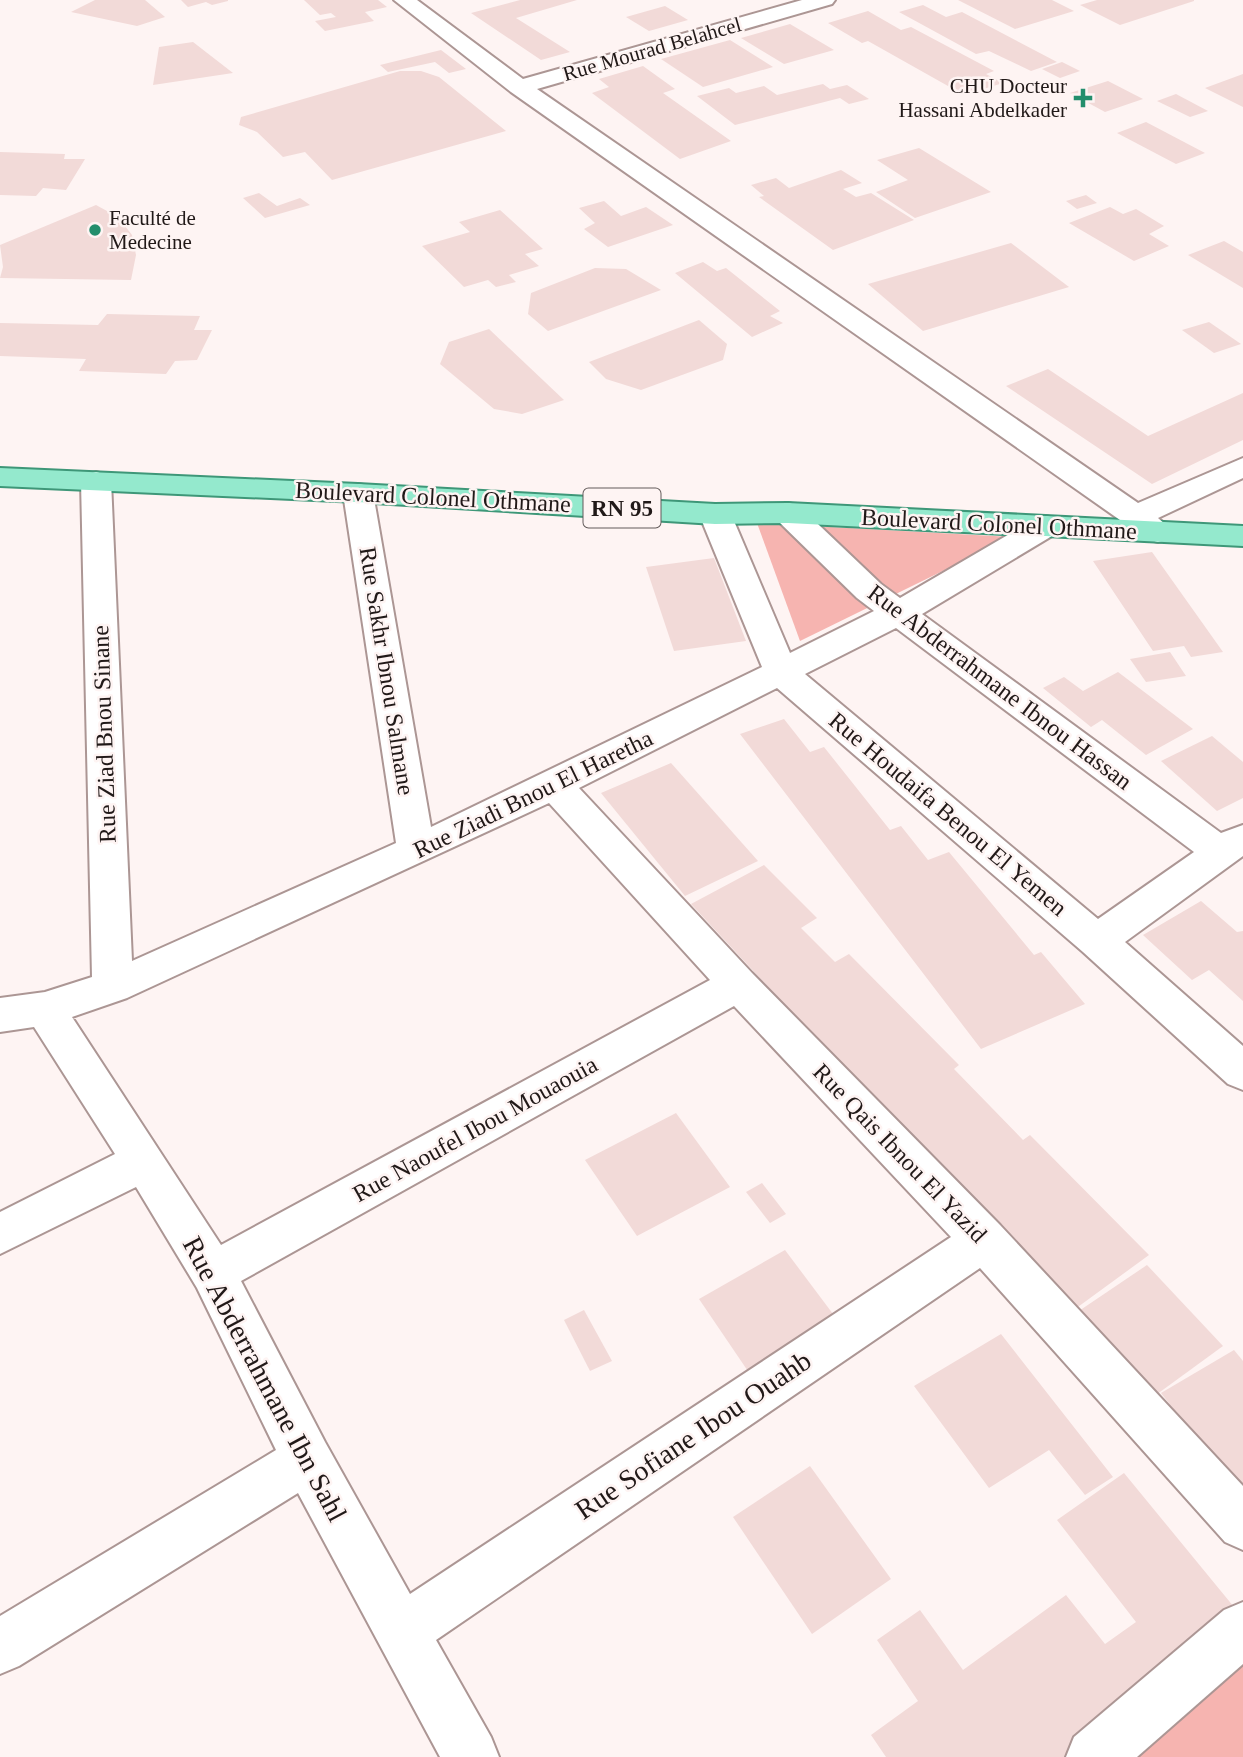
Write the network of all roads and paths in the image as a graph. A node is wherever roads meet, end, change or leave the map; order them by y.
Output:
1 (404, 0) edge
2 (825, 0) edge
3 (519, 87) junction
4 (1243, 467) edge
5 (0, 477) edge
6 (96, 481) junction
7 (359, 493) junction
8 (715, 513) junction
9 (788, 513) junction
10 (1146, 525) junction
11 (1046, 526) junction
12 (1243, 536) edge
13 (898, 613) junction
14 (781, 672) junction
15 (554, 785) junction
16 (1232, 845) edge
17 (416, 850) junction
18 (1097, 941) junction
19 (738, 984) junction
20 (113, 987) junction
21 (23, 1012) edge
22 (1243, 1072) edge
23 (144, 1161) junction
24 (0, 1234) edge
25 (984, 1240) junction
26 (213, 1273) junction
27 (307, 1459) junction
28 (1243, 1524) edge
29 (1243, 1629) edge
30 (402, 1631) junction
31 (0, 1647) edge
32 (471, 1757) edge
33 (1094, 1757) edge

1 - 3 street
2 - 3 street, Rue Mourad Belahcel
3 - 10 street
4 - 10 street
5 - 6 main road, Boulevard Colonel Othmane / RN 95
6 - 7 main road, Boulevard Colonel Othmane / RN 95
6 - 20 street, Rue Ziad Bnou Sinane
7 - 8 main road, Boulevard Colonel Othmane / RN 95
7 - 17 street, Rue Sakhr Ibnou Salmane
8 - 9 main road, Boulevard Colonel Othmane / RN 95
8 - 14 street, Rue Houdaifa Benou El Yemen
9 - 11 main road, Boulevard Colonel Othmane / RN 95
9 - 13 street, Rue Abderrahmane Ibnou Hassan
10 - 11 main road, Boulevard Colonel Othmane / RN 95
10 - 12 main road, Boulevard Colonel Othmane / RN 95
11 - 13 street, Rue Ziadi Bnou El Haretha
13 - 14 street, Rue Ziadi Bnou El Haretha
13 - 16 street, Rue Abderrahmane Ibnou Hassan
14 - 15 street, Rue Ziadi Bnou El Haretha
14 - 18 street, Rue Houdaifa Benou El Yemen
15 - 17 street, Rue Ziadi Bnou El Haretha
15 - 19 street, Rue Qais Ibnou El Yazid
16 - 18 street
17 - 20 street, Rue Ziadi Bnou El Haretha
18 - 22 street, Rue Houdaifa Benou El Yemen
19 - 25 street, Rue Qais Ibnou El Yazid
19 - 26 street, Rue Naoufel Ibou Mouaouia
20 - 21 street, Rue Ziadi Bnou El Haretha
21 - 23 street, Rue Abderrahmane Ibn Sahl
23 - 24 street
23 - 26 street, Rue Abderrahmane Ibn Sahl
25 - 28 street, Rue Qais Ibnou El Yazid
25 - 30 street, Rue Sofiane Ibou Ouahb
26 - 27 street, Rue Abderrahmane Ibn Sahl
27 - 30 street, Rue Abderrahmane Ibn Sahl
27 - 31 street
29 - 33 street
30 - 32 street, Rue Abderrahmane Ibn Sahl

